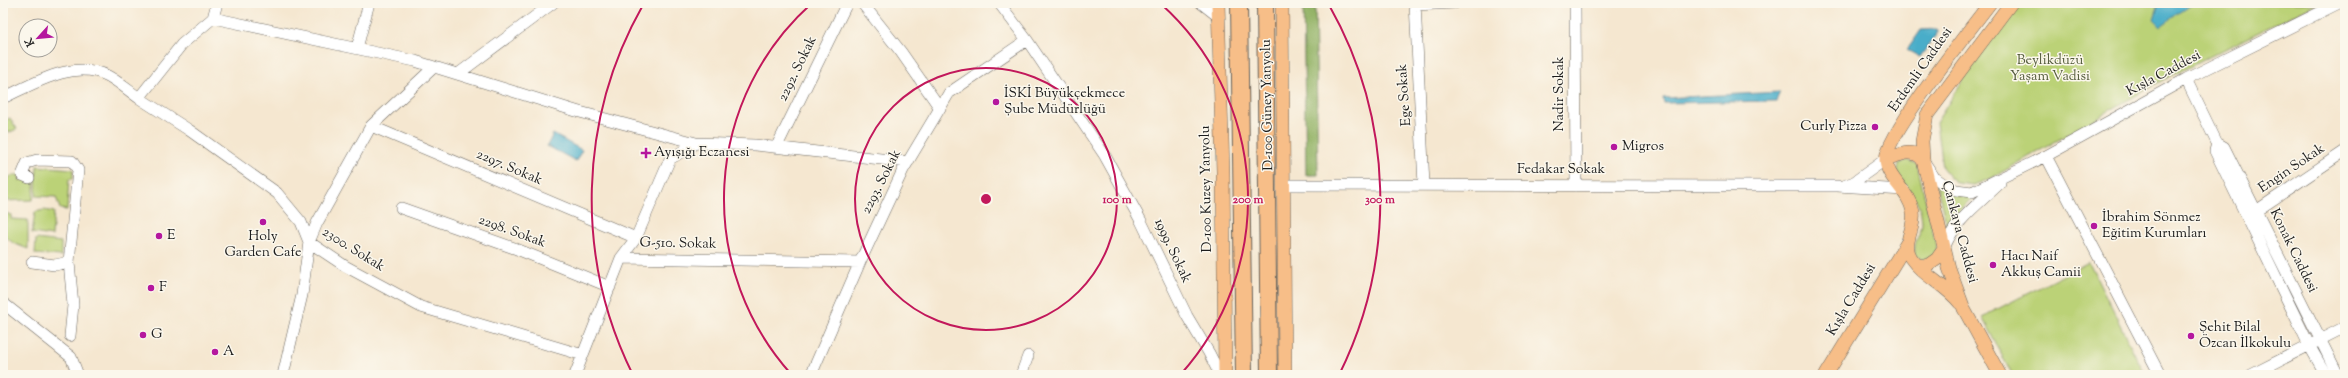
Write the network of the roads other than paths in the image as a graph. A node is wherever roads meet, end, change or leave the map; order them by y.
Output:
1 (217, 3) edge
2 (369, 3) edge
3 (553, 3) edge
4 (862, 3) edge
5 (999, 3) edge
6 (1201, 3) edge
7 (1218, 3) edge
8 (1229, 3) edge
9 (1239, 3) edge
10 (1265, 3) edge
11 (1282, 3) edge
12 (1455, 3) edge
13 (1574, 3) edge
14 (1990, 3) edge
15 (2011, 3) edge
16 (2339, 3) edge
17 (846, 4) edge
18 (1415, 4) edge
19 (1219, 16) junction
20 (213, 18) junction
21 (1027, 40) junction
22 (357, 48) junction
23 (1240, 57) junction
24 (434, 67) junction
25 (458, 74) junction
26 (2186, 79) junction
27 (3, 98) edge
28 (138, 98) junction
29 (940, 108) junction
30 (371, 126) junction
31 (696, 143) junction
32 (2217, 143) junction
33 (776, 148) junction
34 (2345, 151) edge
35 (2046, 156) junction
36 (1886, 159) junction
37 (1923, 160) junction
38 (908, 162) junction
39 (2006, 177) junction
40 (29, 178) dead end
41 (1285, 185) junction
42 (1424, 185) junction
43 (1576, 186) junction
44 (1837, 186) junction
45 (1904, 190) junction
46 (401, 208) dead end
47 (2256, 211) junction
48 (636, 238) junction
49 (309, 242) junction
50 (1907, 243) junction
51 (1944, 249) junction
52 (621, 258) junction
53 (32, 262) dead end
54 (69, 262) junction
55 (860, 262) junction
56 (1917, 265) junction
57 (610, 287) junction
58 (3, 303) edge
59 (1964, 309) junction
60 (2345, 327) edge
61 (70, 336) dead end
62 (2321, 339) junction
63 (2309, 345) junction
64 (583, 355) junction
65 (1028, 356) dead end
66 (78, 375) edge
67 (282, 375) edge
68 (575, 375) edge
69 (811, 375) edge
70 (1021, 375) edge
71 (1220, 375) edge
72 (1225, 375) edge
73 (1244, 375) edge
74 (1269, 375) edge
75 (1285, 375) edge
76 (1826, 375) edge
77 (2000, 375) edge
78 (2160, 375) edge
79 (2250, 375) edge
80 (2326, 375) edge
81 (2338, 375) edge

1 - 20 street
2 - 22 street
3 - 25 street
4 - 29 street
5 - 21 street, 1999. Sokak
6 - 19 street
7 - 19 main road, D-100 Kuzey Yanyolu
8 - 23 highway
9 - 23 highway
10 - 74 highway
11 - 41 main road, D-100 Güney Yanyolu
12 - 18 street
13 - 43 street, Nadir Sokak
14 - 36 main road, Erdemli Caddesi
15 - 37 main road
16 - 26 street, Kışla Caddesi
17 - 33 street, 2292. Sokak
18 - 42 street, Ege Sokak
19 - 72 main road, D-100 Kuzey Yanyolu
20 - 22 street
20 - 28 street
21 - 29 street, 2293. Sokak
21 - 71 street, 1999. Sokak
22 - 24 street
23 - 73 highway
24 - 25 street
24 - 30 street, 2300. Sokak
25 - 31 street
26 - 32 street, Konak Caddesi
26 - 35 street, Kışla Caddesi
27 - 28 street
28 - 49 street
29 - 38 street, 2293. Sokak
30 - 48 street, 2297. Sokak
30 - 49 street, 2300. Sokak
31 - 33 street
31 - 48 street
32 - 47 street, Konak Caddesi
32 - 63 street, Konak Caddesi
33 - 38 street
34 - 47 street, Engin Sokak
35 - 39 street, Kışla Caddesi
35 - 78 street
36 - 37 main road
36 - 44 street
36 - 45 main road, Kışla Caddesi
37 - 39 street
37 - 51 main road, Çankaya Caddesi
38 - 55 street, 2293. Sokak
39 - 51 street
40 - 54 street
41 - 42 street, Fedakar Sokak
41 - 75 main road, D-100 Güney Yanyolu
42 - 43 street, Fedakar Sokak
43 - 44 street, Fedakar Sokak
44 - 45 street
45 - 50 main road, Kışla Caddesi
46 - 57 street, 2298. Sokak
47 - 62 street, Konak Caddesi
48 - 52 street
49 - 64 street, 2300. Sokak
49 - 67 street
50 - 56 main road
50 - 76 main road, Kışla Caddesi
51 - 56 main road
51 - 59 main road, Çankaya Caddesi
52 - 55 street, G-510. Sokak
52 - 57 street, G-510. Sokak
53 - 54 street
54 - 61 street
55 - 69 street, 2293. Sokak
56 - 59 main road
57 - 64 street, G-510. Sokak
58 - 66 street
59 - 77 main road, Çankaya Caddesi
60 - 62 street
62 - 63 street
62 - 81 street, Konak Caddesi
63 - 79 street
63 - 80 street, Konak Caddesi
64 - 68 street, G-510. Sokak
65 - 70 street

